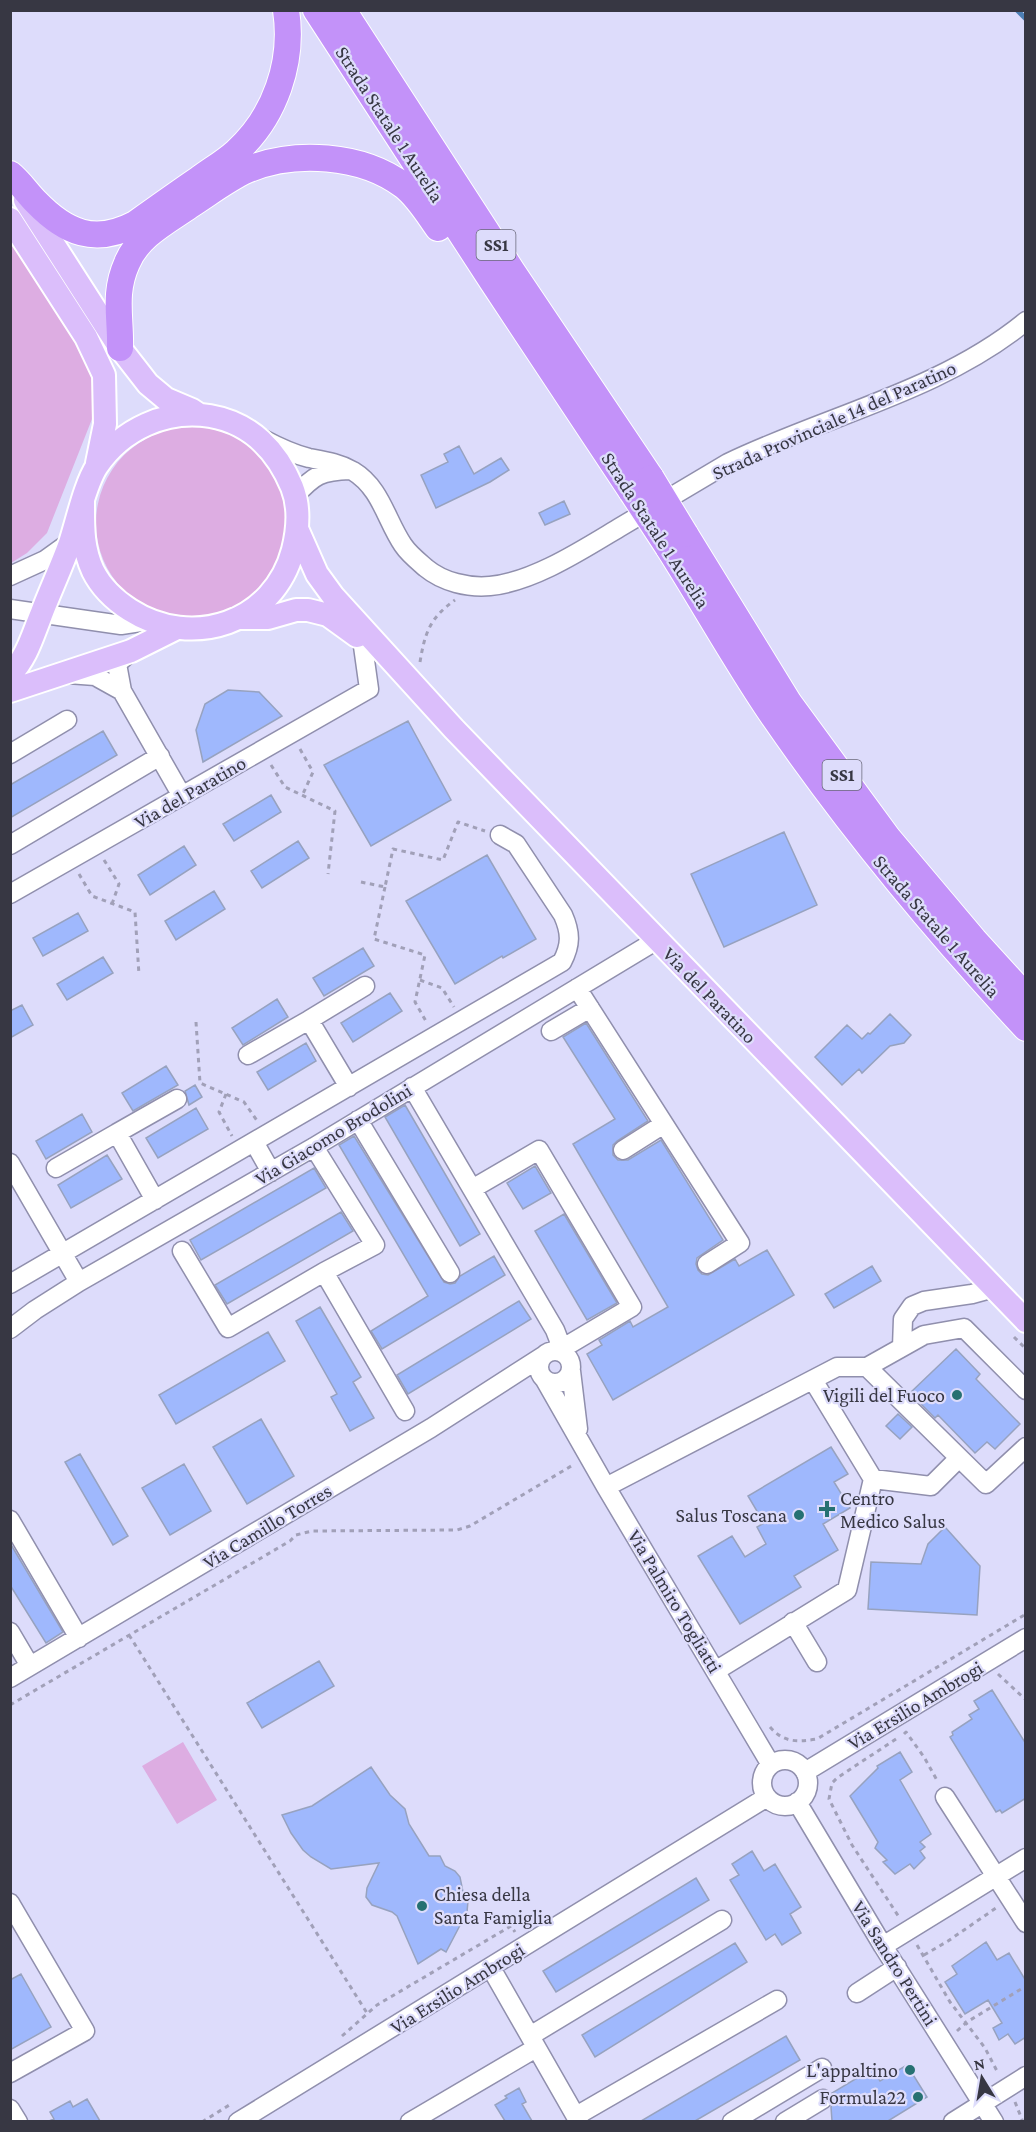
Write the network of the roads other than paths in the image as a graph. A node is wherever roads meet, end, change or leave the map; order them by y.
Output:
1 (286, 10) edge
2 (316, 10) edge
3 (344, 10) edge
4 (10, 176) edge
5 (10, 219) edge
6 (492, 281) junction
7 (1026, 321) edge
8 (120, 348) junction
9 (198, 414) junction
10 (238, 425) junction
11 (96, 467) junction
12 (352, 470) junction
13 (641, 485) junction
14 (295, 496) junction
15 (84, 500) junction
16 (298, 531) junction
17 (676, 541) junction
18 (70, 542) junction
19 (10, 576) edge
20 (10, 609) edge
21 (40, 615) junction
22 (238, 618) junction
23 (147, 621) junction
24 (175, 629) junction
25 (362, 639) junction
26 (131, 651) junction
27 (397, 665) junction
28 (63, 674) junction
29 (10, 675) edge
30 (10, 691) edge
31 (122, 691) junction
32 (67, 720) dead end
33 (10, 754) edge
34 (160, 756) junction
35 (182, 796) junction
36 (500, 836) road end
37 (10, 845) edge
38 (10, 894) edge
39 (657, 940) junction
40 (365, 986) dead end
41 (577, 988) junction
42 (1026, 997) edge
43 (590, 1008) junction
44 (309, 1020) junction
45 (1026, 1028) edge
46 (448, 1030) junction
47 (551, 1031) dead end
48 (248, 1055) dead end
49 (464, 1056) junction
50 (349, 1087) junction
51 (412, 1087) junction
52 (177, 1099) dead end
53 (358, 1120) junction
54 (664, 1124) junction
55 (117, 1133) junction
56 (254, 1142) junction
57 (314, 1147) junction
58 (623, 1150) dead end
59 (10, 1163) edge
60 (56, 1168) dead end
61 (271, 1172) junction
62 (472, 1189) junction
63 (155, 1200) junction
64 (182, 1251) dead end
65 (62, 1253) junction
66 (707, 1264) dead end
67 (324, 1272) junction
68 (450, 1273) dead end
69 (79, 1282) junction
70 (10, 1284) edge
71 (994, 1288) junction
72 (1026, 1321) edge
73 (10, 1329) edge
74 (902, 1347) junction
75 (551, 1353) junction
76 (867, 1367) junction
77 (521, 1370) junction
78 (571, 1371) junction
79 (543, 1377) junction
80 (813, 1380) junction
81 (1026, 1390) edge
82 (405, 1411) dead end
83 (579, 1437) junction
84 (1026, 1447) edge
85 (959, 1458) junction
86 (873, 1479) junction
87 (606, 1487) junction
88 (10, 1520) edge
89 (793, 1623) junction
90 (10, 1632) edge
91 (79, 1638) junction
92 (1026, 1638) edge
93 (817, 1662) dead end
94 (30, 1666) junction
95 (717, 1670) junction
96 (10, 1678) edge
97 (771, 1765) junction
98 (805, 1772) junction
99 (767, 1797) junction
100 (945, 1797) road end
101 (797, 1802) junction
102 (1026, 1858) edge
103 (997, 1876) junction
104 (10, 1903) edge
105 (722, 1920) dead end
106 (1026, 1923) edge
107 (883, 1946) junction
108 (897, 1967) junction
109 (490, 1968) junction
110 (857, 1993) dead end
111 (777, 2000) dead end
112 (533, 2042) junction
113 (822, 2068) dead end
114 (10, 2073) edge
115 (1026, 2076) edge
116 (823, 2099) dead end
117 (983, 2103) junction
118 (10, 2109) edge
119 (578, 2119) edge
120 (18, 2121) edge
121 (238, 2121) edge
122 (410, 2121) edge
123 (732, 2121) edge
124 (785, 2121) edge
125 (953, 2121) edge
126 (994, 2121) edge

1 - 4 highway
2 - 6 highway, Strada Statale 1 Aurelia / SS1
3 - 13 highway, Strada Statale 1 Aurelia / SS1
4 - 8 main road
5 - 11 main road
6 - 8 highway
6 - 13 highway, Strada Statale 1 Aurelia / SS1
7 - 12 street, Strada Provinciale 14 del Paratino
8 - 9 main road
9 - 10 main road
9 - 11 main road
10 - 12 street, Strada Provinciale 14 del Paratino
10 - 14 main road
11 - 15 main road
12 - 14 street
13 - 17 highway, Strada Statale 1 Aurelia / SS1, bridge
14 - 16 main road
15 - 18 main road
15 - 23 main road
16 - 22 main road
16 - 27 main road
17 - 42 highway, Strada Statale 1 Aurelia / SS1
17 - 45 highway, Strada Statale 1 Aurelia / SS1
18 - 19 street
18 - 21 main road
20 - 21 street
21 - 23 street
21 - 29 main road
22 - 24 main road
22 - 25 main road
23 - 24 main road
24 - 26 main road
25 - 27 main road
25 - 35 street, Via del Paratino
26 - 28 main road
26 - 31 street
27 - 39 main road, Via del Paratino
28 - 30 main road
28 - 31 street
31 - 34 street
32 - 33 street
34 - 35 street
34 - 37 street
35 - 38 street, Via del Paratino
36 - 46 street
39 - 41 street, Via Giacomo Brodolini
39 - 71 main road, Via del Paratino
40 - 44 street
41 - 43 street
41 - 49 street, Via Giacomo Brodolini
43 - 47 street
43 - 54 street
44 - 48 street
44 - 50 street
46 - 49 street
46 - 50 street
49 - 51 street, Via Giacomo Brodolini
50 - 56 street
51 - 53 street, Via Giacomo Brodolini
51 - 62 street
52 - 55 street
53 - 57 street, Via Giacomo Brodolini
53 - 68 street
54 - 58 street
54 - 66 street
55 - 60 street
55 - 63 street
56 - 61 street
56 - 63 street
57 - 61 street, Via Giacomo Brodolini
57 - 67 street
59 - 65 street
61 - 69 street, Via Giacomo Brodolini
62 - 75 street
62 - 75 street, Via Camillo Torres
63 - 65 street
64 - 67 street
65 - 69 street
65 - 70 street
67 - 82 street
69 - 73 street, Via Giacomo Brodolini
71 - 72 main road, Via del Paratino
71 - 74 street
74 - 76 street
74 - 81 street
75 - 77 street, Via Camillo Torres
75 - 78 street
75 - 79 street
76 - 80 street
76 - 85 street
77 - 79 street
77 - 91 street, Via Camillo Torres
78 - 79 street
78 - 83 street, Via Palmiro Togliatti
79 - 83 street, Via Palmiro Togliatti
80 - 86 street
80 - 87 street
83 - 87 street, Via Palmiro Togliatti
84 - 85 street
85 - 86 street
86 - 89 street
87 - 95 street, Via Palmiro Togliatti
88 - 91 street
89 - 93 street
89 - 95 street
90 - 94 street
91 - 94 street, Via Camillo Torres
92 - 98 street, Via Ersilio Ambrogi
94 - 96 street, Via Camillo Torres
95 - 97 street, Via Palmiro Togliatti
97 - 98 street
97 - 99 street
98 - 101 street
99 - 101 street
99 - 109 street, Via Ersilio Ambrogi
100 - 103 street
101 - 107 street, Via Sandro Pertini
102 - 103 street
103 - 106 street
103 - 107 street
104 - 114 street
105 - 112 street
107 - 108 street, Via Sandro Pertini
108 - 110 street
108 - 117 street, Via Sandro Pertini
109 - 112 street
109 - 121 street, Via Ersilio Ambrogi
111 - 119 street
112 - 119 street
112 - 122 street
113 - 123 street
115 - 117 street
116 - 124 street
117 - 125 street
117 - 126 street, Via Sandro Pertini
118 - 120 street

